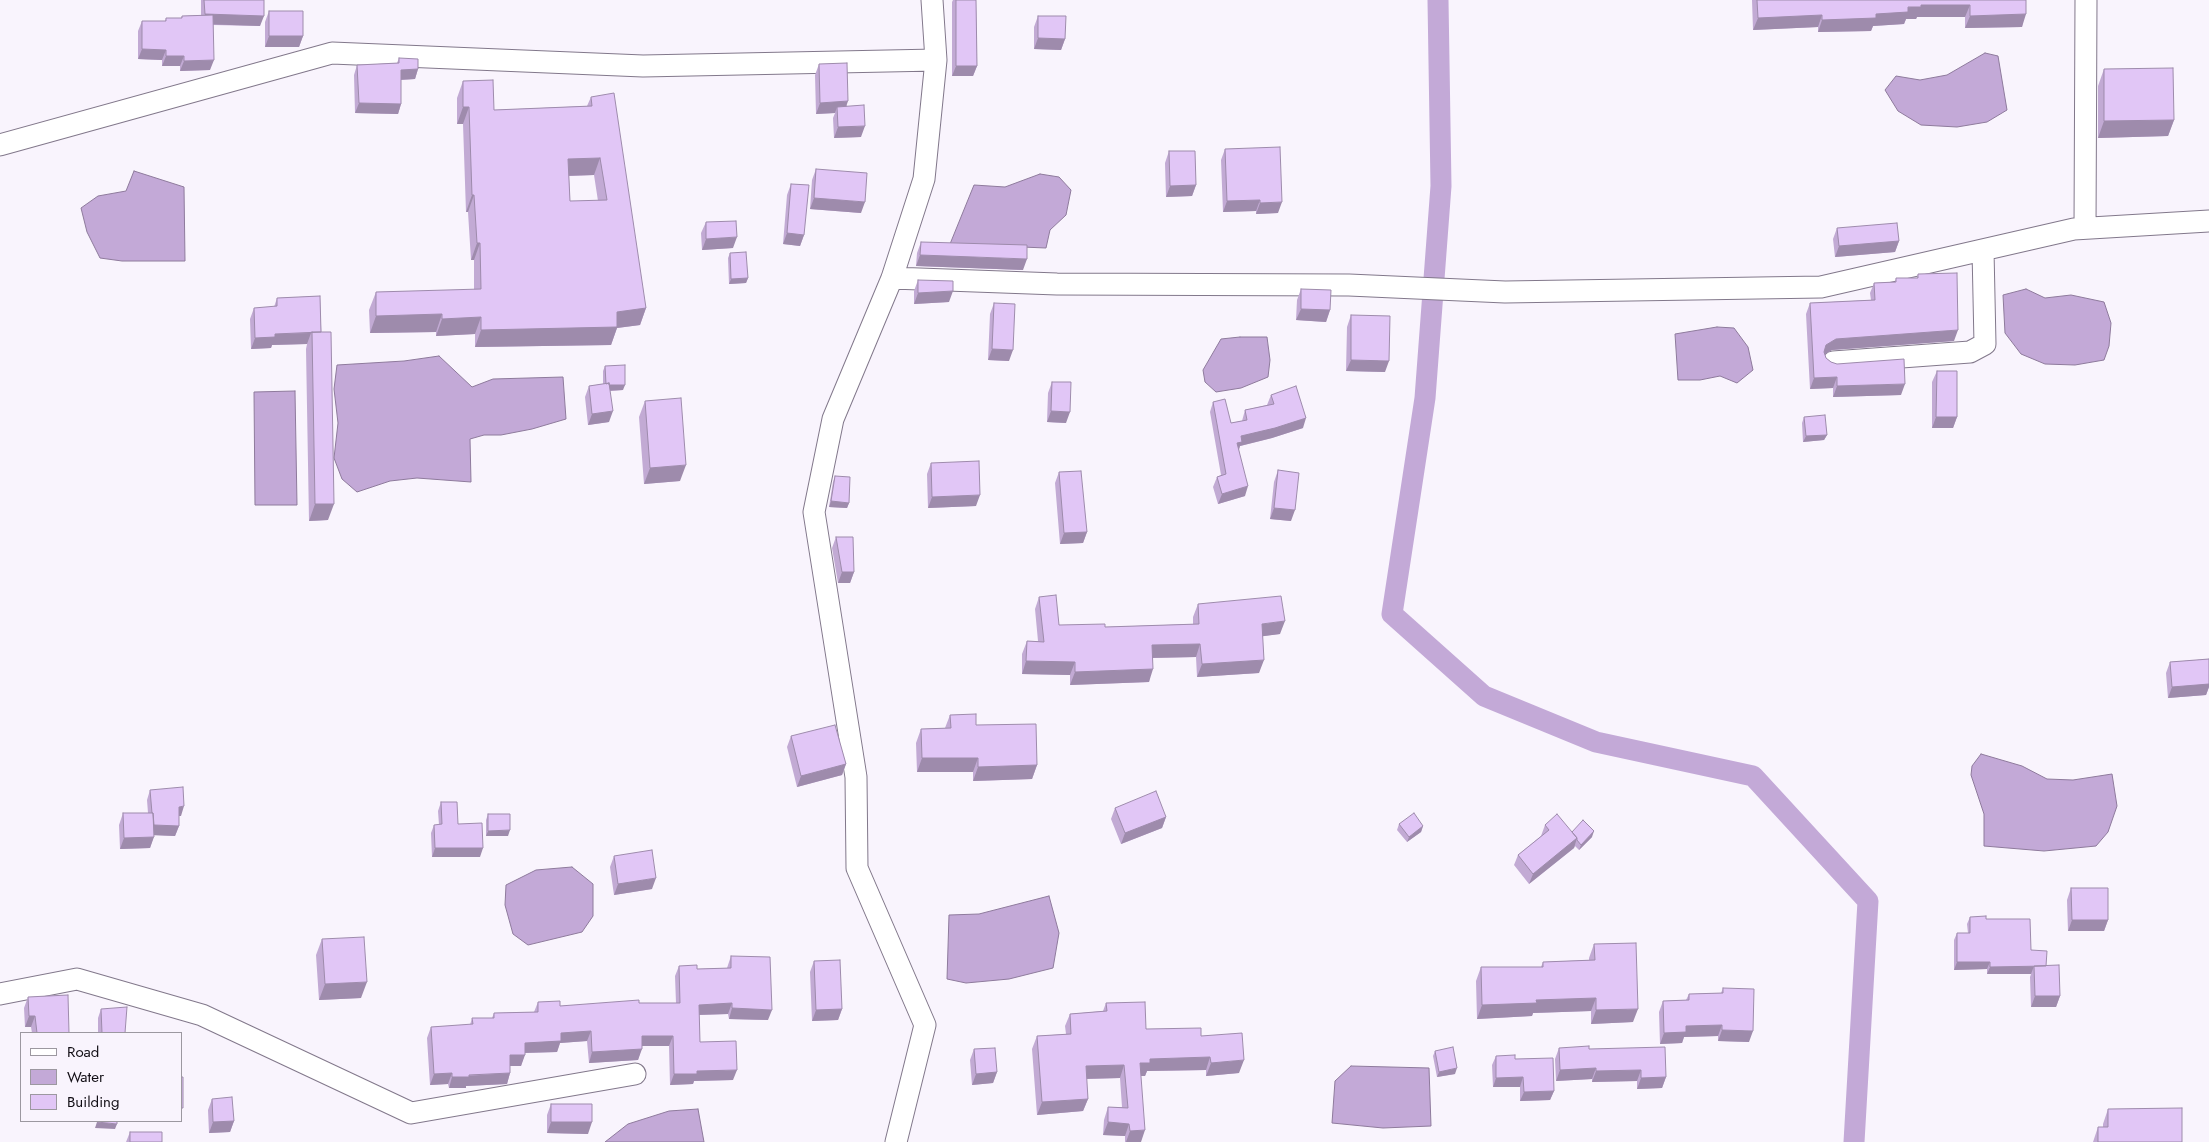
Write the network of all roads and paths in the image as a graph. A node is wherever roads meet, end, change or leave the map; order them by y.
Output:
1 (932, 0) edge
2 (2086, 0) edge
3 (936, 60) junction
4 (0, 145) edge
5 (2209, 221) edge
6 (2085, 228) junction
7 (1983, 250) junction
8 (892, 278) junction
9 (1834, 362) edge
10 (0, 994) edge
11 (635, 1074) dead end
12 (896, 1142) edge

1 - 3 street
2 - 6 street
3 - 4 street
3 - 8 street
5 - 6 street
6 - 7 street
7 - 8 street
7 - 9 street
8 - 12 street
10 - 11 street

